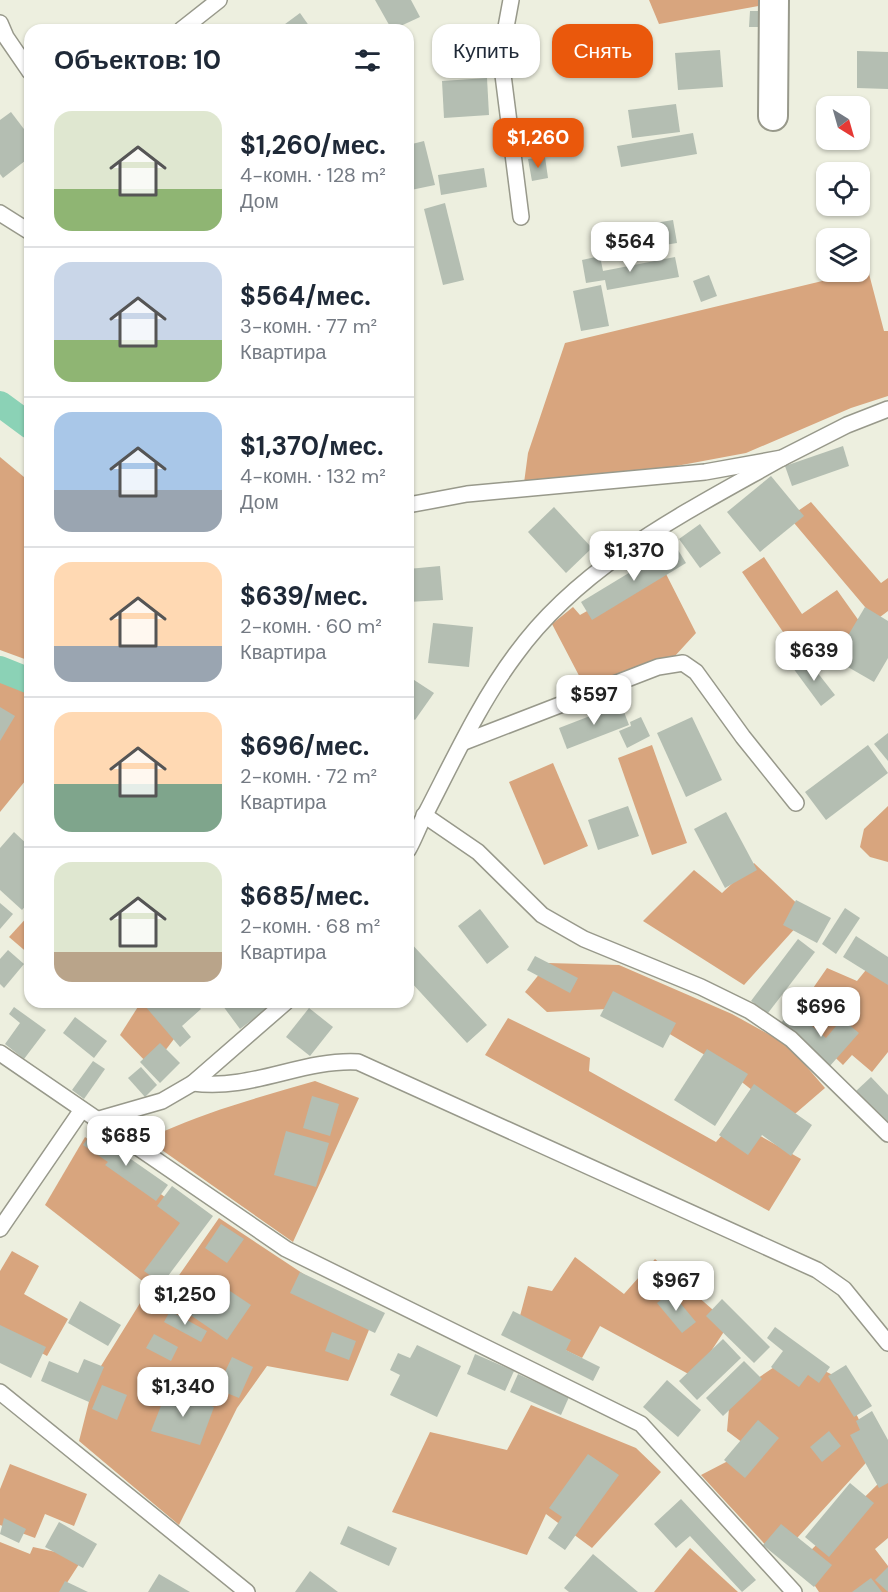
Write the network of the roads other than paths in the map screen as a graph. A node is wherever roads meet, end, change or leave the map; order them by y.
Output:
1 (219, 0) edge
2 (511, 0) edge
3 (779, 1) edge
4 (0, 23) edge
5 (189, 24) edge
6 (24, 63) edge
7 (773, 116) dead end
8 (0, 213) edge
9 (521, 217) dead end
10 (24, 228) edge
11 (888, 409) edge
12 (782, 458) junction
13 (414, 504) edge
14 (464, 742) junction
15 (796, 803) dead end
16 (424, 815) junction
17 (414, 837) edge
18 (279, 1008) edge
19 (0, 1053) edge
20 (193, 1083) junction
21 (81, 1111) junction
22 (96, 1120) junction
23 (888, 1134) edge
24 (0, 1229) edge
25 (888, 1343) edge
26 (0, 1392) edge
27 (247, 1592) edge
28 (794, 1592) edge

1 - 5 lane
2 - 9 lane
3 - 7 street
4 - 6 lane
8 - 10 lane
11 - 12 lane
12 - 13 lane
12 - 14 lane
14 - 15 lane
14 - 16 lane
16 - 17 lane
16 - 23 lane
18 - 20 lane
19 - 21 lane
20 - 22 lane
20 - 25 lane
21 - 22 lane
21 - 24 lane
22 - 28 lane
26 - 27 lane

